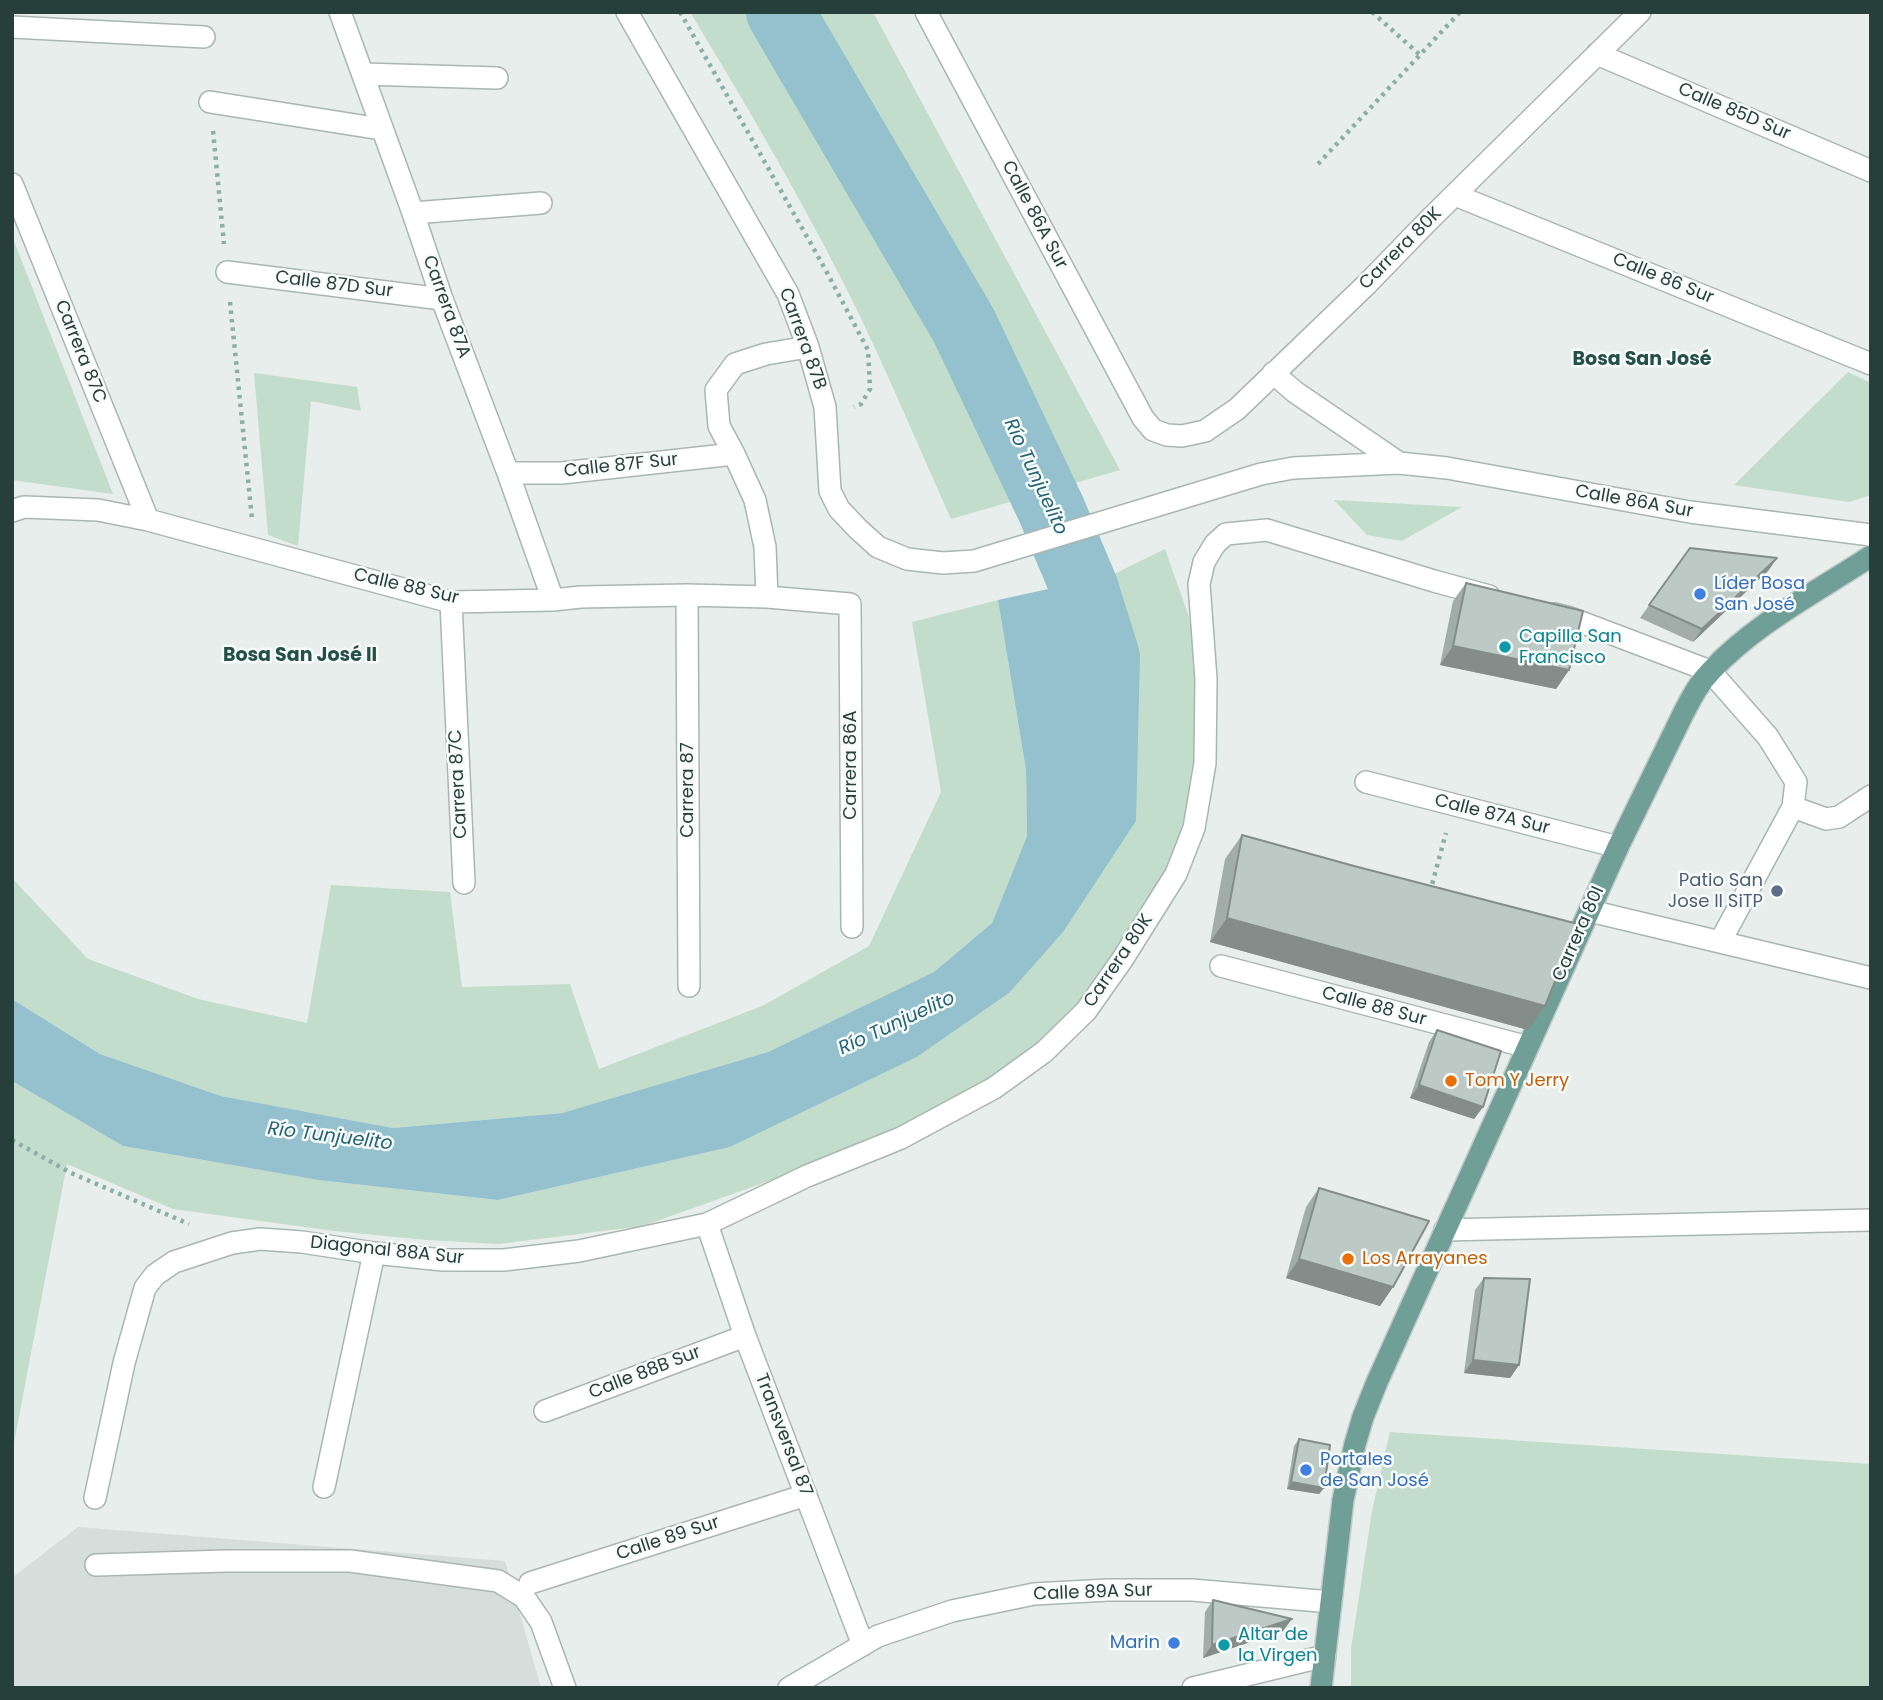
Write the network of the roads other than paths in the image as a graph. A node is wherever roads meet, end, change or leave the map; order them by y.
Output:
1 (340, 12) edge
2 (627, 12) edge
3 (926, 12) edge
4 (1640, 12) edge
5 (12, 27) edge
6 (204, 37) dead end
7 (1597, 54) junction
8 (363, 75) junction
9 (497, 78) dead end
10 (210, 102) dead end
11 (381, 129) junction
12 (1871, 170) edge
13 (12, 184) edge
14 (1455, 195) junction
15 (541, 203) dead end
16 (413, 213) junction
17 (227, 272) dead end
18 (442, 299) junction
19 (808, 347) junction
20 (1871, 364) edge
21 (1273, 373) junction
22 (1143, 418) joint
23 (734, 454) junction
24 (1399, 463) junction
25 (508, 473) junction
26 (12, 511) edge
27 (148, 520) junction
28 (1871, 535) edge
29 (1871, 556) edge
30 (974, 561) joint
31 (687, 595) junction
32 (767, 597) junction
33 (553, 600) junction
34 (1508, 601) edge
35 (451, 602) junction
36 (850, 604) joint
37 (1533, 608) edge
38 (1710, 671) junction
39 (1366, 782) dead end
40 (1871, 796) edge
41 (1793, 807) junction
42 (1618, 847) junction
43 (464, 883) dead end
44 (1590, 911) junction
45 (852, 927) dead end
46 (1720, 942) junction
47 (1220, 966) dead end
48 (1871, 978) edge
49 (689, 986) dead end
50 (1528, 1047) junction
51 (1871, 1220) edge
52 (707, 1224) junction
53 (1445, 1230) junction
54 (374, 1253) junction
55 (745, 1336) junction
56 (545, 1411) dead end
57 (324, 1487) dead end
58 (806, 1495) junction
59 (95, 1497) dead end
60 (96, 1565) dead end
61 (530, 1584) dead end
62 (1331, 1602) junction
63 (863, 1645) junction
64 (1325, 1656) junction
65 (565, 1688) edge
66 (789, 1688) edge
67 (1193, 1688) edge
68 (1321, 1688) edge

1 - 8 street, Carrera 87A
2 - 19 street, Carrera 87B
3 - 22 street, Calle 86A Sur
4 - 7 street, Carrera 80K
5 - 6 street
7 - 12 street, Calle 85D Sur
7 - 14 street, Carrera 80K
8 - 9 street
8 - 11 street, Carrera 87A
10 - 11 street
11 - 16 street, Carrera 87A
13 - 27 street, Carrera 87C
14 - 20 street, Calle 86 Sur
14 - 21 street, Carrera 80K
15 - 16 street
16 - 18 street, Carrera 87A
17 - 18 street, Calle 87D Sur
18 - 25 street, Carrera 87A
19 - 23 street
19 - 30 street, Carrera 87B
21 - 22 street, Carrera 80K
21 - 24 street, Calle 86A Sur
23 - 25 street, Calle 87F Sur
23 - 32 street
24 - 28 street, Calle 86A Sur
24 - 30 street, Calle 86A Sur
25 - 33 street, Carrera 87A
26 - 27 street, Calle 88 Sur
27 - 35 street, Calle 88 Sur
29 - 38 main road, Carrera 80I
31 - 32 street, Calle 88 Sur
31 - 33 street, Calle 88 Sur
31 - 49 street, Carrera 87
32 - 36 street, Calle 88 Sur
33 - 35 street, Calle 88 Sur
34 - 52 street, Carrera 80K
35 - 43 street, Carrera 87C
36 - 45 street, Carrera 86A
37 - 38 street
38 - 41 street
38 - 42 main road, Carrera 80I
39 - 42 street, Calle 87A Sur
40 - 41 street
41 - 46 street
42 - 44 main road, Carrera 80I
44 - 46 street
44 - 50 main road, Carrera 80I
46 - 48 street
47 - 50 street, Calle 88 Sur
50 - 53 main road, Carrera 80I
51 - 53 street
52 - 54 street, Diagonal 88A Sur
52 - 55 street, Transversal 87
53 - 62 main road, Carrera 80I
54 - 57 street
54 - 59 street, Diagonal 88A Sur
55 - 56 street, Calle 88B Sur
55 - 58 street, Transversal 87
58 - 61 street, Calle 89 Sur
58 - 63 street, Transversal 87
60 - 65 street
62 - 63 street, Calle 89A Sur
62 - 64 main road, Carrera 80I
63 - 66 street, Calle 89A Sur
64 - 67 street
64 - 68 main road, Carrera 80I

